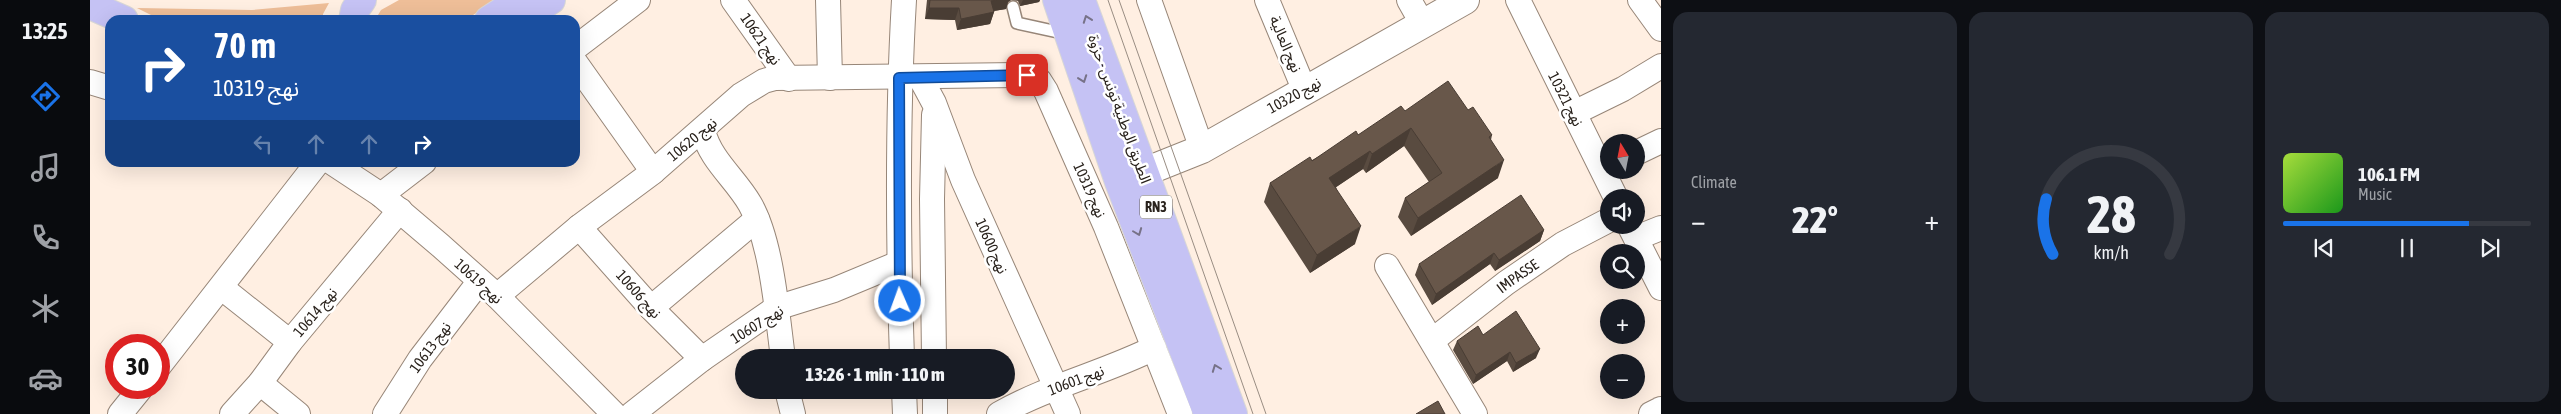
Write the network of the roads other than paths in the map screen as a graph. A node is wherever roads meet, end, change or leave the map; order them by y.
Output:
1 (362, 0) edge
2 (520, 0) edge
3 (551, 0) edge
4 (638, 0) edge
5 (733, 0) edge
6 (828, 0) edge
7 (904, 0) edge
8 (1057, 0) edge
9 (1081, 0) edge
10 (1149, 0) edge
11 (1267, 0) edge
12 (1409, 0) edge
13 (1465, 0) edge
14 (1518, 0) edge
15 (1640, 0) edge
16 (90, 5) edge
17 (1013, 7) dead end
18 (113, 15) edge
19 (354, 15) edge
20 (497, 15) edge
21 (528, 15) edge
22 (1422, 23) junction
23 (1661, 29) edge
24 (1066, 34) junction
25 (580, 44) edge
26 (1661, 66) edge
27 (580, 69) edge
28 (830, 78) junction
29 (910, 78) junction
30 (789, 79) junction
31 (1304, 89) junction
32 (934, 103) junction
33 (1574, 113) junction
34 (702, 130) junction
35 (1661, 141) edge
36 (1202, 149) junction
37 (1645, 149) edge
38 (1600, 159) edge
39 (314, 167) edge
40 (339, 167) edge
41 (418, 167) edge
42 (653, 172) junction
43 (1131, 177) junction
44 (382, 195) junction
45 (400, 210) junction
46 (757, 219) junction
47 (1600, 225) edge
48 (579, 227) junction
49 (1661, 228) edge
50 (1645, 230) edge
51 (1634, 234) edge
52 (899, 263) junction
53 (1387, 266) dead end
54 (222, 288) junction
55 (1661, 288) edge
56 (488, 289) junction
57 (651, 308) junction
58 (776, 308) junction
59 (1433, 340) junction
60 (290, 342) junction
61 (1154, 348) junction
62 (781, 349) edge
63 (902, 349) edge
64 (934, 349) edge
65 (170, 352) edge
66 (702, 359) junction
67 (260, 383) junction
68 (1056, 388) junction
69 (132, 399) edge
70 (789, 399) edge
71 (904, 399) edge
72 (935, 399) edge
73 (1661, 408) edge
74 (120, 414) edge
75 (232, 414) edge
76 (298, 414) edge
77 (385, 414) edge
78 (614, 414) edge
79 (632, 414) edge
80 (793, 414) edge
81 (904, 414) edge
82 (936, 414) edge
83 (999, 414) edge
84 (1068, 414) edge
85 (1180, 414) edge
86 (1208, 414) edge
87 (1233, 414) edge
88 (1475, 414) edge
89 (1651, 414) edge

1 - 19 highway
2 - 20 highway
3 - 21 highway
4 - 25 street
5 - 30 street, نهج 10621
6 - 28 street
7 - 29 street
8 - 24 highway, الطريق الوطنية تونس - حزوة / RN3
43 -> 9 highway, الطريق الوطنية تونس - حزوة / RN3
10 - 36 street
11 - 31 street, نهج العالية
12 - 22 street
13 - 22 street, نهج 10320
14 - 33 street, نهج 10321
15 - 23 street
16 - 18 highway
17 - 24 lane
22 - 31 street, نهج 10320
24 -> 43 highway, الطريق الوطنية تونس - حزوة / RN3
26 - 33 street
27 - 42 street
28 - 29 street, نهج 10620
28 - 30 street, نهج 10620
29 - 32 street, نهج 10600
29 - 52 street
29 - 61 street, نهج 10319
30 - 34 street, نهج 10620
31 - 36 street, نهج 10320
32 - 64 street
32 - 68 street, نهج 10600
33 - 38 street, نهج 10321
34 - 42 street, نهج 10620
34 - 46 street
35 - 37 street
36 - 43 street, نهج 10320
39 - 54 street
40 - 44 street, نهج 10619
41 - 44 street
42 - 48 street, نهج 10620
43 -> 86 highway, الطريق الوطنية تونس - حزوة / RN3
87 -> 43 highway, الطريق الوطنية تونس - حزوة / RN3
44 - 45 street, نهج 10619
45 - 56 street, نهج 10619
45 - 60 street, نهج 10614
46 - 57 street
46 - 58 street
47 - 59 street, IMPASSE
48 - 56 street, نهج 10620
48 - 57 street, نهج 10606
49 - 50 street
51 - 55 street
52 - 58 street, نهج 10607
52 - 63 street
53 - 59 street
54 - 60 street
54 - 65 street
56 - 77 street, نهج 10613
56 - 78 street, نهج 10619
57 - 66 street, نهج 10606
58 - 62 street
58 - 66 street, نهج 10607
59 - 88 street
60 - 67 street, نهج 10614
61 - 68 street, نهج 10601
61 - 85 street, نهج 10319
66 - 79 street, نهج 10607
67 - 75 street, نهج 10614
67 - 76 street
68 - 83 street, نهج 10601
68 - 84 street, نهج 10600
69 - 74 street
70 - 80 street
71 - 81 street
72 - 82 street
73 - 89 street

